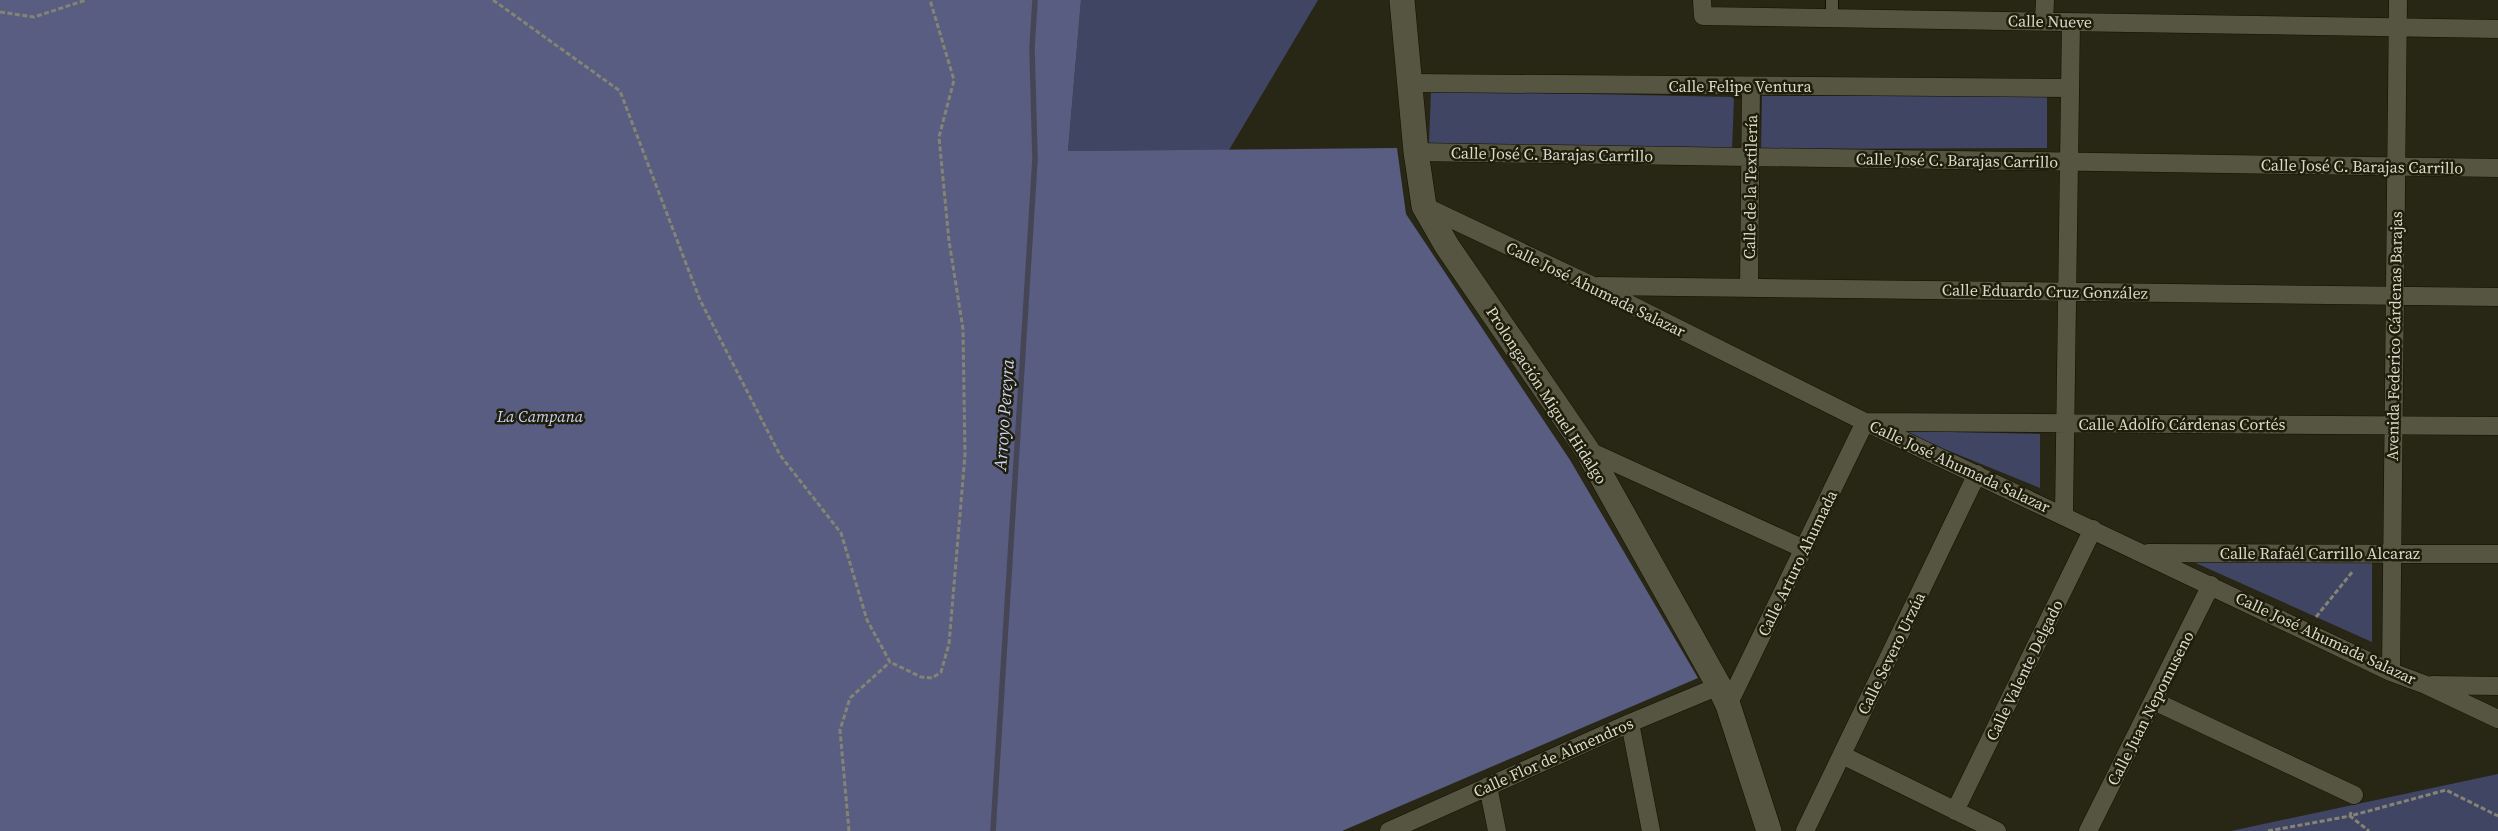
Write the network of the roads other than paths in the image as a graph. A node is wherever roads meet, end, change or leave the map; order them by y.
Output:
1 (1402, 0) edge
2 (1832, 0) edge
3 (2044, 0) edge
4 (2398, 0) edge
5 (1702, 8) edge
6 (1832, 18) junction
7 (2044, 21) junction
8 (2071, 22) junction
9 (2397, 27) junction
10 (2498, 29) edge
11 (1410, 83) junction
12 (1751, 86) junction
13 (2070, 88) junction
14 (1416, 152) junction
15 (1749, 157) junction
16 (2069, 162) junction
17 (2396, 167) junction
18 (2498, 168) edge
19 (1424, 206) junction
20 (1592, 286) junction
21 (1749, 288) junction
22 (2067, 292) junction
23 (2395, 296) junction
24 (2498, 297) edge
25 (1865, 422) junction
26 (2065, 423) junction
27 (2393, 425) junction
28 (2498, 426) edge
29 (1587, 450) junction
30 (1977, 474) junction
31 (2064, 514) junction
32 (2093, 529) junction
33 (1804, 549) junction
34 (2142, 553) junction
35 (2392, 553) junction
36 (2498, 554) edge
37 (2211, 585) junction
38 (2391, 672) junction
39 (2426, 685) junction
40 (2498, 686) edge
41 (1724, 695) junction
42 (2154, 701) junction
43 (2498, 719) edge
44 (1630, 723) junction
45 (1842, 755) junction
46 (1488, 786) junction
47 (2354, 795) dead end
48 (1955, 811) junction
49 (1389, 831) edge
50 (1497, 831) edge
51 (1651, 831) edge
52 (1769, 831) edge
53 (1805, 831) edge
54 (1998, 831) edge
55 (2088, 831) edge

1 - 11 main road, Prolongación Miguel Hidalgo
2 - 6 street
3 - 7 street
4 - 9 street, Avenida Federico Cárdenas Barajas
5 - 6 street, Calle Nueve
6 - 7 street, Calle Nueve
7 - 8 street, Calle Nueve
8 - 9 street, Calle Nueve
8 - 13 street
9 - 10 street, Calle Nueve
9 - 17 street, Avenida Federico Cárdenas Barajas
11 - 12 street, Calle Felipe Ventura
11 - 14 main road, Prolongación Miguel Hidalgo
12 - 13 street, Calle Felipe Ventura
12 - 15 street, Calle de la Textilería
13 - 16 street
14 - 15 street, Calle José C. Barajas Carrillo
14 - 19 main road, Prolongación Miguel Hidalgo
15 - 16 street, Calle José C. Barajas Carrillo
15 - 21 street, Calle de la Textilería
16 - 17 street, Calle José C. Barajas Carrillo
16 - 22 street
17 - 18 street, Calle José C. Barajas Carrillo
17 - 23 street, Avenida Federico Cárdenas Barajas
19 - 20 street, Calle José Ahumada Salazar
19 - 29 main road, Prolongación Miguel Hidalgo
20 - 21 street, Calle Eduardo Cruz González
20 - 25 street, Calle José Ahumada Salazar
21 - 22 street, Calle Eduardo Cruz González
22 - 23 street, Calle Eduardo Cruz González
22 - 26 street
23 - 24 street, Calle Eduardo Cruz González
23 - 27 street, Avenida Federico Cárdenas Barajas
25 - 26 street, Calle Adolfo Cárdenas Cortés
25 - 30 street, Calle José Ahumada Salazar
25 - 33 street, Calle Arturo Ahumada
26 - 27 street, Calle Adolfo Cárdenas Cortés
26 - 31 street
27 - 28 street, Calle Adolfo Cárdenas Cortés
27 - 35 street, Avenida Federico Cárdenas Barajas
29 - 33 street
29 - 41 main road, Prolongación Miguel Hidalgo
30 - 31 street, Calle José Ahumada Salazar
30 - 45 street, Calle Severo Urzúa
31 - 32 street, Calle José Ahumada Salazar
32 - 34 street, Calle José Ahumada Salazar
32 - 48 street, Calle Valente Delgado
33 - 41 street, Calle Arturo Ahumada
34 - 35 street, Calle Rafaél Carrillo Alcaraz
34 - 37 street, Calle José Ahumada Salazar
35 - 36 street, Calle Rafaél Carrillo Alcaraz
35 - 38 street, Avenida Federico Cárdenas Barajas
37 - 38 street, Calle José Ahumada Salazar
37 - 42 street, Calle Juan Nepomuseno
38 - 39 street, Calle José Ahumada Salazar
39 - 40 street
39 - 43 street, Calle José Ahumada Salazar
41 - 44 street, Calle Flor de Almendros
41 - 52 main road, Prolongación Miguel Hidalgo
42 - 47 street
42 - 55 street, Calle Juan Nepomuseno
44 - 46 street, Calle Flor de Almendros
44 - 51 street
45 - 48 street
45 - 53 street, Calle Severo Urzúa
46 - 49 street, Calle Flor de Almendros
46 - 50 street
48 - 54 street

